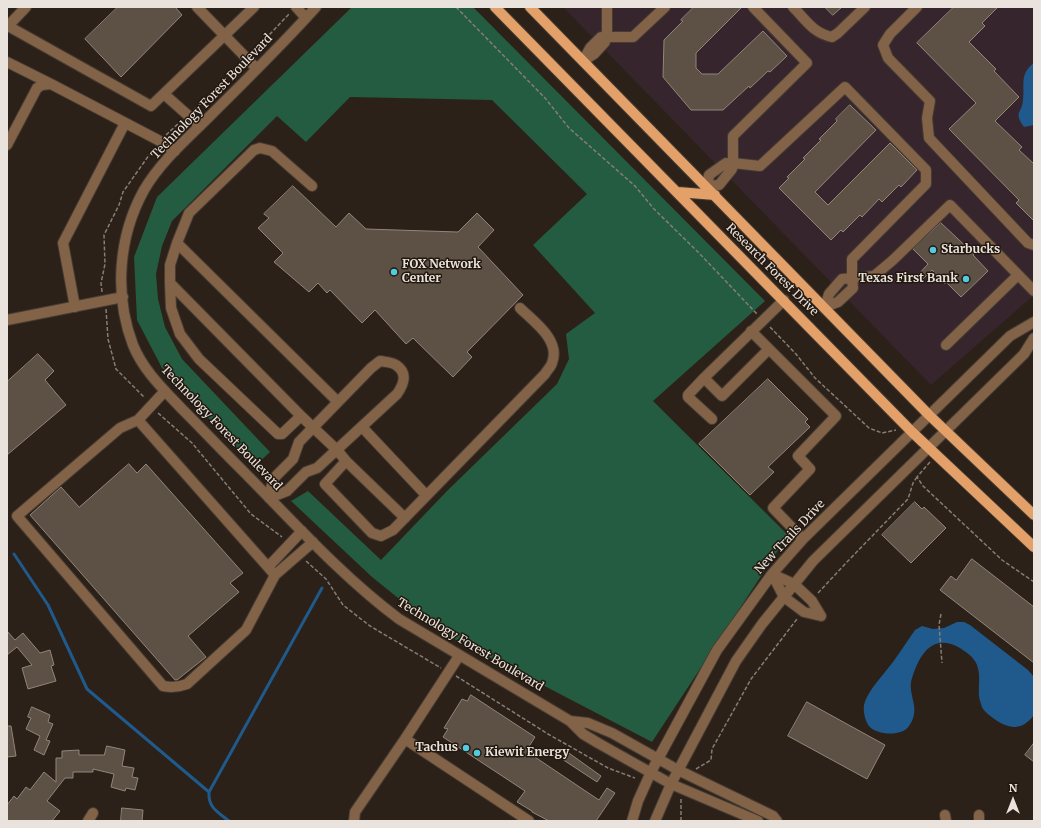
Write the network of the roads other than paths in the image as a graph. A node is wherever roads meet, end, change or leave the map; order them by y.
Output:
1 (26, 7) edge
2 (197, 7) edge
3 (254, 7) edge
4 (296, 7) edge
5 (316, 7) edge
6 (495, 7) edge
7 (530, 7) edge
8 (607, 7) edge
9 (665, 7) edge
10 (753, 7) edge
11 (793, 7) edge
12 (865, 7) edge
13 (917, 7) edge
14 (306, 18) junction
15 (224, 36) junction
16 (606, 38) junction
17 (583, 61) junction
18 (7, 62) edge
19 (257, 69) junction
20 (51, 84) junction
21 (164, 94) junction
22 (125, 123) junction
23 (200, 126) junction
24 (7, 145) edge
25 (175, 151) junction
26 (732, 164) junction
27 (312, 186) dead end
28 (707, 186) junction
29 (678, 192) junction
30 (715, 195) junction
31 (176, 243) junction
32 (1034, 245) edge
33 (1018, 275) junction
34 (852, 278) junction
35 (170, 284) junction
36 (1034, 291) edge
37 (122, 297) junction
38 (784, 300) junction
39 (75, 307) junction
40 (825, 307) junction
41 (520, 308) dead end
42 (7, 320) edge
43 (1034, 322) edge
44 (751, 331) junction
45 (1034, 338) edge
46 (946, 345) dead end
47 (769, 349) junction
48 (704, 378) junction
49 (165, 391) junction
50 (338, 402) junction
51 (929, 415) junction
52 (301, 416) junction
53 (712, 419) dead end
54 (138, 420) junction
55 (362, 427) junction
56 (313, 428) junction
57 (945, 430) junction
58 (912, 432) junction
59 (337, 450) junction
60 (932, 450) junction
61 (346, 461) junction
62 (426, 495) junction
63 (269, 498) junction
64 (1034, 515) edge
65 (405, 518) junction
66 (302, 531) junction
67 (803, 539) junction
68 (313, 542) junction
69 (1034, 547) edge
70 (268, 568) junction
71 (772, 574) junction
72 (275, 575) junction
73 (794, 584) junction
74 (784, 597) junction
75 (459, 656) junction
76 (570, 721) junction
77 (405, 739) junction
78 (659, 759) junction
79 (678, 770) junction
80 (651, 772) junction
81 (671, 784) junction
82 (746, 819) edge
83 (354, 821) edge
84 (529, 821) edge
85 (632, 821) edge
86 (655, 821) edge
87 (758, 821) edge
88 (776, 821) edge

1 - 21 street
2 - 15 street
3 - 15 street
4 - 14 street
5 - 14 street, Technology Forest Boulevard
6 - 29 main road, Research Forest Drive
7 - 17 main road, Research Forest Drive
8 - 16 street
9 - 16 street
10 - 26 street
11 - 12 street
13 - 32 street
14 - 19 street, Technology Forest Boulevard
15 - 19 street
15 - 21 street
16 - 17 street
17 - 28 main road, Research Forest Drive
18 - 20 street
19 - 23 street, Technology Forest Boulevard
20 - 22 street
20 - 24 street
21 - 23 street
22 - 25 street
22 - 39 street
23 - 25 street, Technology Forest Boulevard
25 - 37 street, Technology Forest Boulevard
26 - 28 street
26 - 34 street
27 - 31 street
28 - 30 main road, Research Forest Drive
29 - 30 main road
29 - 38 main road, Research Forest Drive
30 - 40 main road, Research Forest Drive
31 - 35 street
31 - 50 street
33 - 34 street
33 - 36 street
33 - 46 street
34 - 40 street
35 - 52 street
35 - 52 street
37 - 39 street
37 - 49 street, Technology Forest Boulevard
38 - 44 street
38 - 58 main road, Research Forest Drive
39 - 42 street
40 - 51 main road, Research Forest Drive
41 - 62 street
43 - 51 street, New Trails Drive
44 - 47 street
44 - 48 street
45 - 57 street
47 - 48 street
47 - 67 street
48 - 53 street
49 - 54 street
49 - 63 street, Technology Forest Boulevard
50 - 55 street
50 - 56 street
51 - 57 main road, Research Forest Drive
51 - 58 street, New Trails Drive
52 - 56 street
54 - 70 street
54 - 72 street
55 - 59 street
55 - 62 street
56 - 59 street
56 - 63 street
57 - 60 street
57 - 64 main road, Research Forest Drive
58 - 60 main road, Research Forest Drive
58 - 67 street, New Trails Drive
59 - 61 street
59 - 63 street
60 - 69 main road, Research Forest Drive
60 - 73 street
61 - 65 street
61 - 65 street
62 - 65 street
63 - 66 street, Technology Forest Boulevard
66 - 68 street, Technology Forest Boulevard
66 - 70 street
67 - 71 street, New Trails Drive
68 - 72 street
68 - 75 street, Technology Forest Boulevard
70 - 72 street
71 - 73 street
71 - 74 street
71 - 78 street, New Trails Drive
73 - 74 street
73 - 74 street
74 - 79 street
75 - 76 street, Technology Forest Boulevard
75 - 77 street
76 - 78 street, Technology Forest Boulevard
76 - 80 street, Technology Forest Boulevard
77 - 83 street
77 - 84 street
78 - 79 street, Technology Forest Boulevard
78 - 80 street, New Trails Drive
79 - 81 street
79 - 88 street, Technology Forest Boulevard
80 - 81 street, Technology Forest Boulevard
80 - 85 street, New Trails Drive
81 - 82 street, Technology Forest Boulevard
81 - 86 street
82 - 87 street, Technology Forest Boulevard

